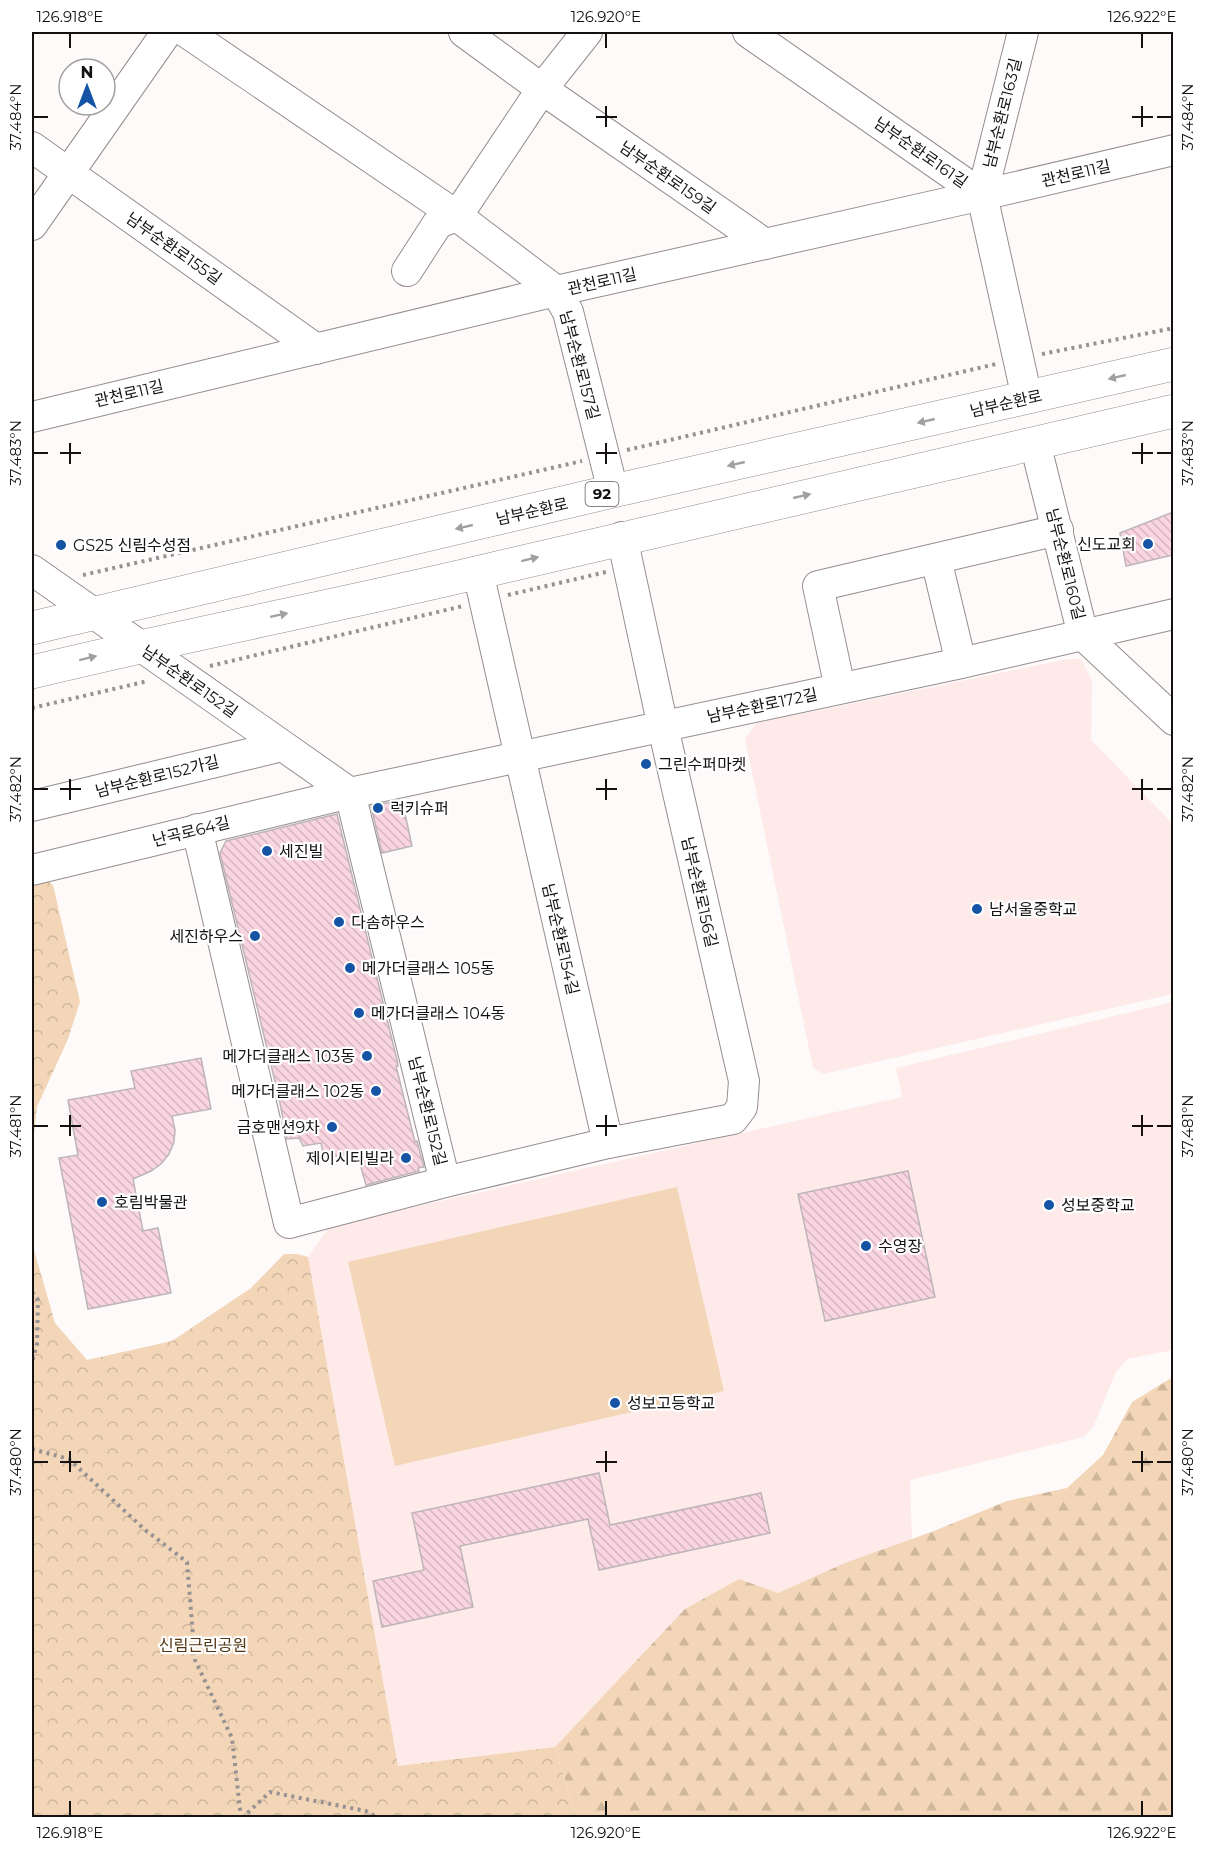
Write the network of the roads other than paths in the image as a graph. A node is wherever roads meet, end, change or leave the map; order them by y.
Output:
1 (167, 32) edge
2 (186, 32) edge
3 (464, 32) edge
4 (587, 32) edge
5 (748, 32) edge
6 (1023, 32) edge
7 (542, 89) junction
8 (32, 147) edge
9 (1173, 150) edge
10 (68, 173) junction
11 (982, 195) junction
12 (457, 216) junction
13 (32, 225) edge
14 (765, 244) junction
15 (406, 271) dead end
16 (556, 291) junction
17 (316, 349) junction
18 (1173, 364) edge
19 (1027, 398) junction
20 (1173, 411) edge
21 (32, 417) edge
22 (1035, 443) junction
23 (613, 491) junction
24 (1058, 530) junction
25 (622, 537) junction
26 (936, 559) junction
27 (32, 570) edge
28 (478, 572) junction
29 (1173, 614) edge
30 (95, 615) junction
31 (32, 628) edge
32 (1083, 635) junction
33 (139, 646) junction
34 (961, 663) junction
35 (32, 672) edge
36 (840, 688) junction
37 (1173, 720) edge
38 (663, 727) junction
39 (282, 746) junction
40 (520, 757) junction
41 (350, 793) junction
42 (32, 806) edge
43 (196, 829) junction
44 (32, 870) edge
45 (608, 1143) junction
46 (445, 1182) junction

1 - 10 street
2 - 12 street, 남부순환로157길
3 - 7 street, 남부순환로159길
4 - 7 street
5 - 11 street, 남부순환로161길
6 - 11 street, 남부순환로163길
7 - 12 street
7 - 14 street, 남부순환로159길
8 - 10 street, 남부순환로155길
9 - 11 street, 관천로11길
10 - 13 street
10 - 17 street, 남부순환로155길
11 - 14 street, 관천로11길
11 - 19 street, 남부순환로161길
12 - 15 street
12 - 16 street, 남부순환로157길
14 - 16 street, 관천로11길
16 - 17 street, 관천로11길
16 - 23 street, 남부순환로157길
17 - 21 street, 관천로11길
18 -> 19 main road, 남부순환로 / 92
19 -> 23 main road, 남부순환로 / 92
20 - 22 main road
22 - 24 street, 남부순환로160길
25 -> 22 main road
23 -> 30 main road, 남부순환로 / 92
24 - 26 street
24 - 32 street, 남부순환로160길
28 -> 25 main road
25 - 38 street, 남부순환로156길
26 - 34 street
26 - 36 street
27 - 30 street, 남부순환로152길
33 -> 28 main road
28 - 40 street, 남부순환로154길
29 - 32 street, 남부순환로172길
30 - 31 main road, 남부순환로 / 92
30 - 33 street, 남부순환로152길
32 - 34 street, 남부순환로172길
32 - 37 street, 남부순환로160길
35 -> 33 main road
33 - 39 street, 남부순환로152길
34 - 36 street, 남부순환로172길
36 - 38 street, 남부순환로172길
38 - 40 street, 남부순환로172길
38 - 45 street, 남부순환로156길
39 - 41 street, 남부순환로152길
39 - 42 street, 남부순환로152가길
40 - 41 street, 남부순환로172길
40 - 45 street, 남부순환로154길
41 - 43 street, 난곡로64길
41 - 46 street, 남부순환로152길
43 - 44 street, 난곡로64길
43 - 46 street, 남부순환로152길
45 - 46 street

